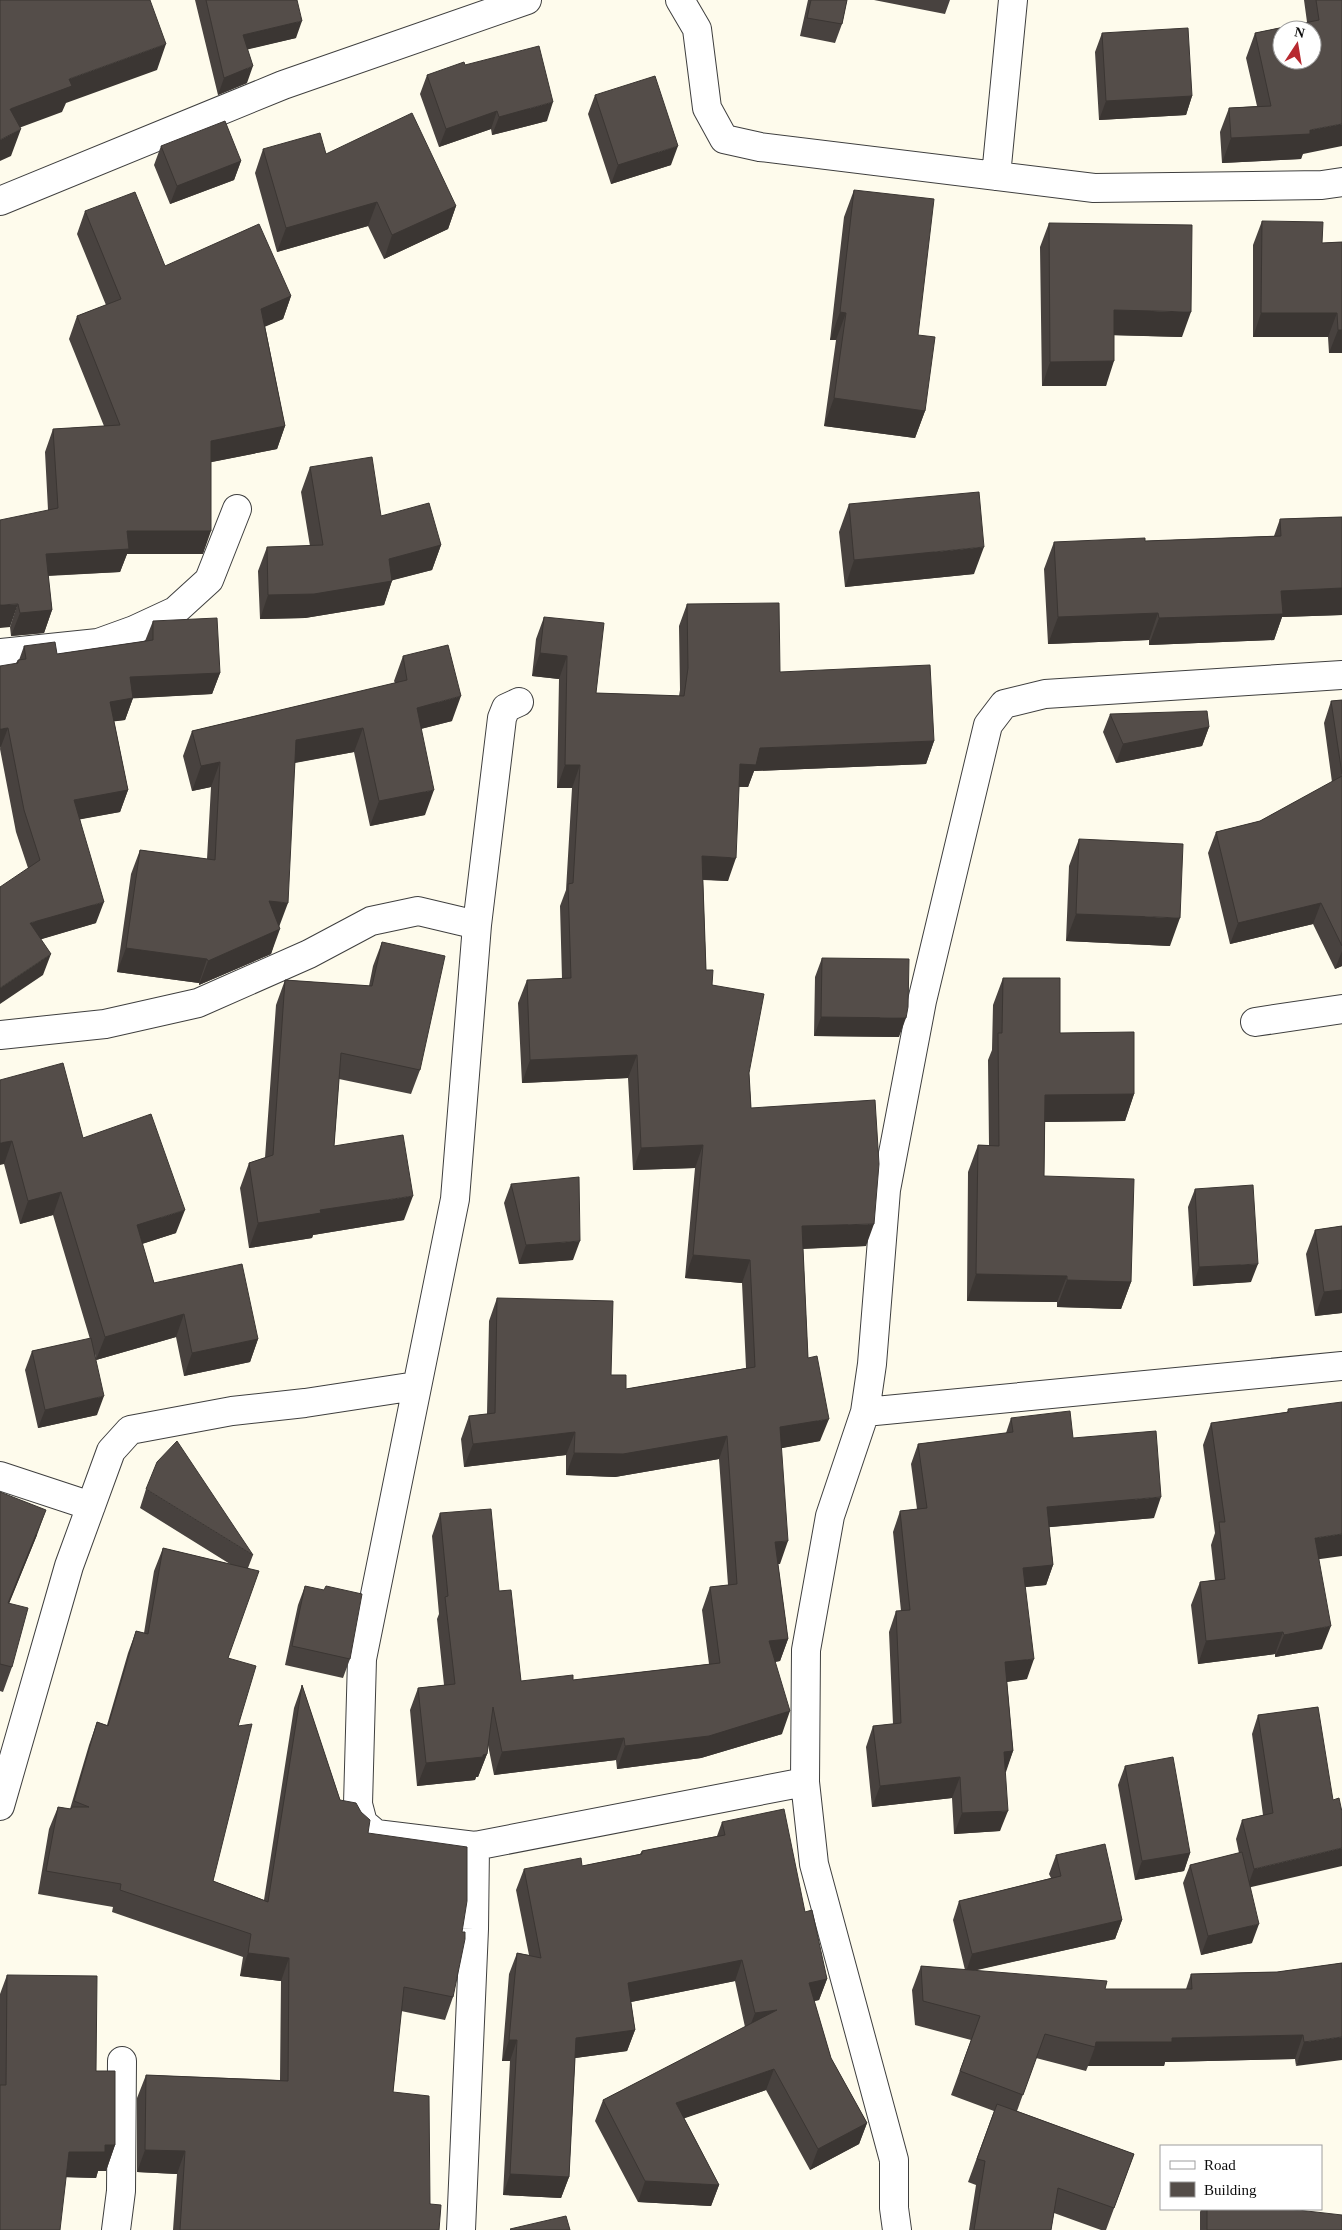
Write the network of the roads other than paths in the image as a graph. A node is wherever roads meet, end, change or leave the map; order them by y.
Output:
1 (527, 0) edge
2 (680, 0) edge
3 (1013, 0) edge
4 (499, 4) edge
5 (996, 176) junction
6 (1342, 182) edge
7 (0, 201) edge
8 (237, 509) dead end
9 (0, 653) edge
10 (1342, 675) edge
11 (519, 702) dead end
12 (477, 925) junction
13 (1342, 1009) edge
14 (1255, 1022) dead end
15 (0, 1034) edge
16 (1342, 1366) edge
17 (416, 1386) junction
18 (865, 1412) junction
19 (0, 1476) edge
20 (91, 1506) junction
21 (805, 1782) junction
22 (0, 1806) edge
23 (475, 1846) junction
24 (122, 2061) dead end
25 (116, 2230) edge
26 (461, 2230) edge
27 (897, 2230) edge

1 - 4 street
2 - 5 street
3 - 5 street
4 - 7 street
5 - 6 street
8 - 9 street
10 - 18 street
11 - 12 street
12 - 15 street
12 - 17 street
13 - 14 street
16 - 18 street
17 - 20 street
17 - 23 street
18 - 21 street
19 - 20 street
20 - 22 street
21 - 23 street
21 - 27 street
23 - 26 street
24 - 25 street

